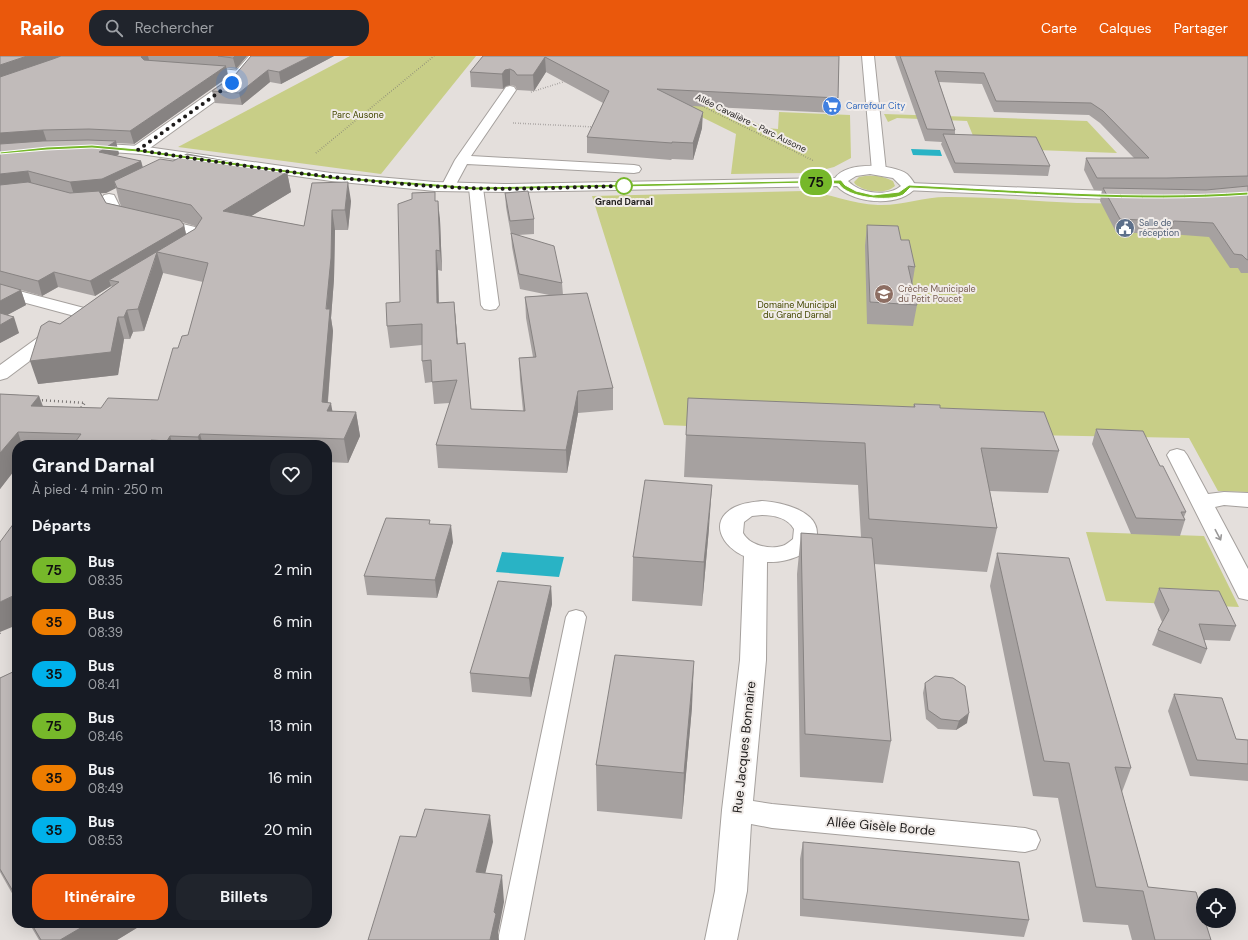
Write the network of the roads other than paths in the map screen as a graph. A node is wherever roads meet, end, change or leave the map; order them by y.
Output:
1 (255, 56) edge
2 (868, 56) edge
3 (192, 68) edge
4 (240, 74) junction
5 (510, 90) dead end
6 (77, 147) edge
7 (138, 150) junction
8 (601, 154) edge
9 (188, 158) junction
10 (462, 160) junction
11 (171, 167) edge
12 (595, 167) junction
13 (634, 169) dead end
14 (879, 171) junction
15 (841, 182) junction
16 (909, 186) junction
17 (448, 187) junction
18 (476, 188) junction
19 (109, 196) dead end
20 (1148, 196) edge
21 (167, 261) edge
22 (0, 291) edge
23 (490, 305) dead end
24 (0, 374) edge
25 (1177, 455) dead end
26 (1248, 500) edge
27 (1202, 506) junction
28 (756, 552) dead end
29 (1248, 592) edge
30 (576, 617) dead end
31 (737, 810) junction
32 (1025, 840) dead end
33 (511, 940) edge
34 (721, 940) edge

1 - 4 street
2 - 14 street
3 - 4 lane
4 - 7 street
5 - 10 street
6 - 7 street
7 - 9 street
8 - 12 street
9 - 11 street
9 - 17 street
10 - 12 street
10 - 17 street
12 - 13 street
14 - 15 street
14 - 16 street
15 - 16 street
15 - 18 street
16 - 20 street
17 - 18 street
18 - 23 street
19 - 21 street
22 - 24 street
25 - 27 street
26 - 27 street
27 -> 29 street
28 - 31 street, Rue Jacques Bonnaire
30 - 33 lane
31 - 32 street, Allée Gisèle Borde
31 - 34 street, Rue Jacques Bonnaire

